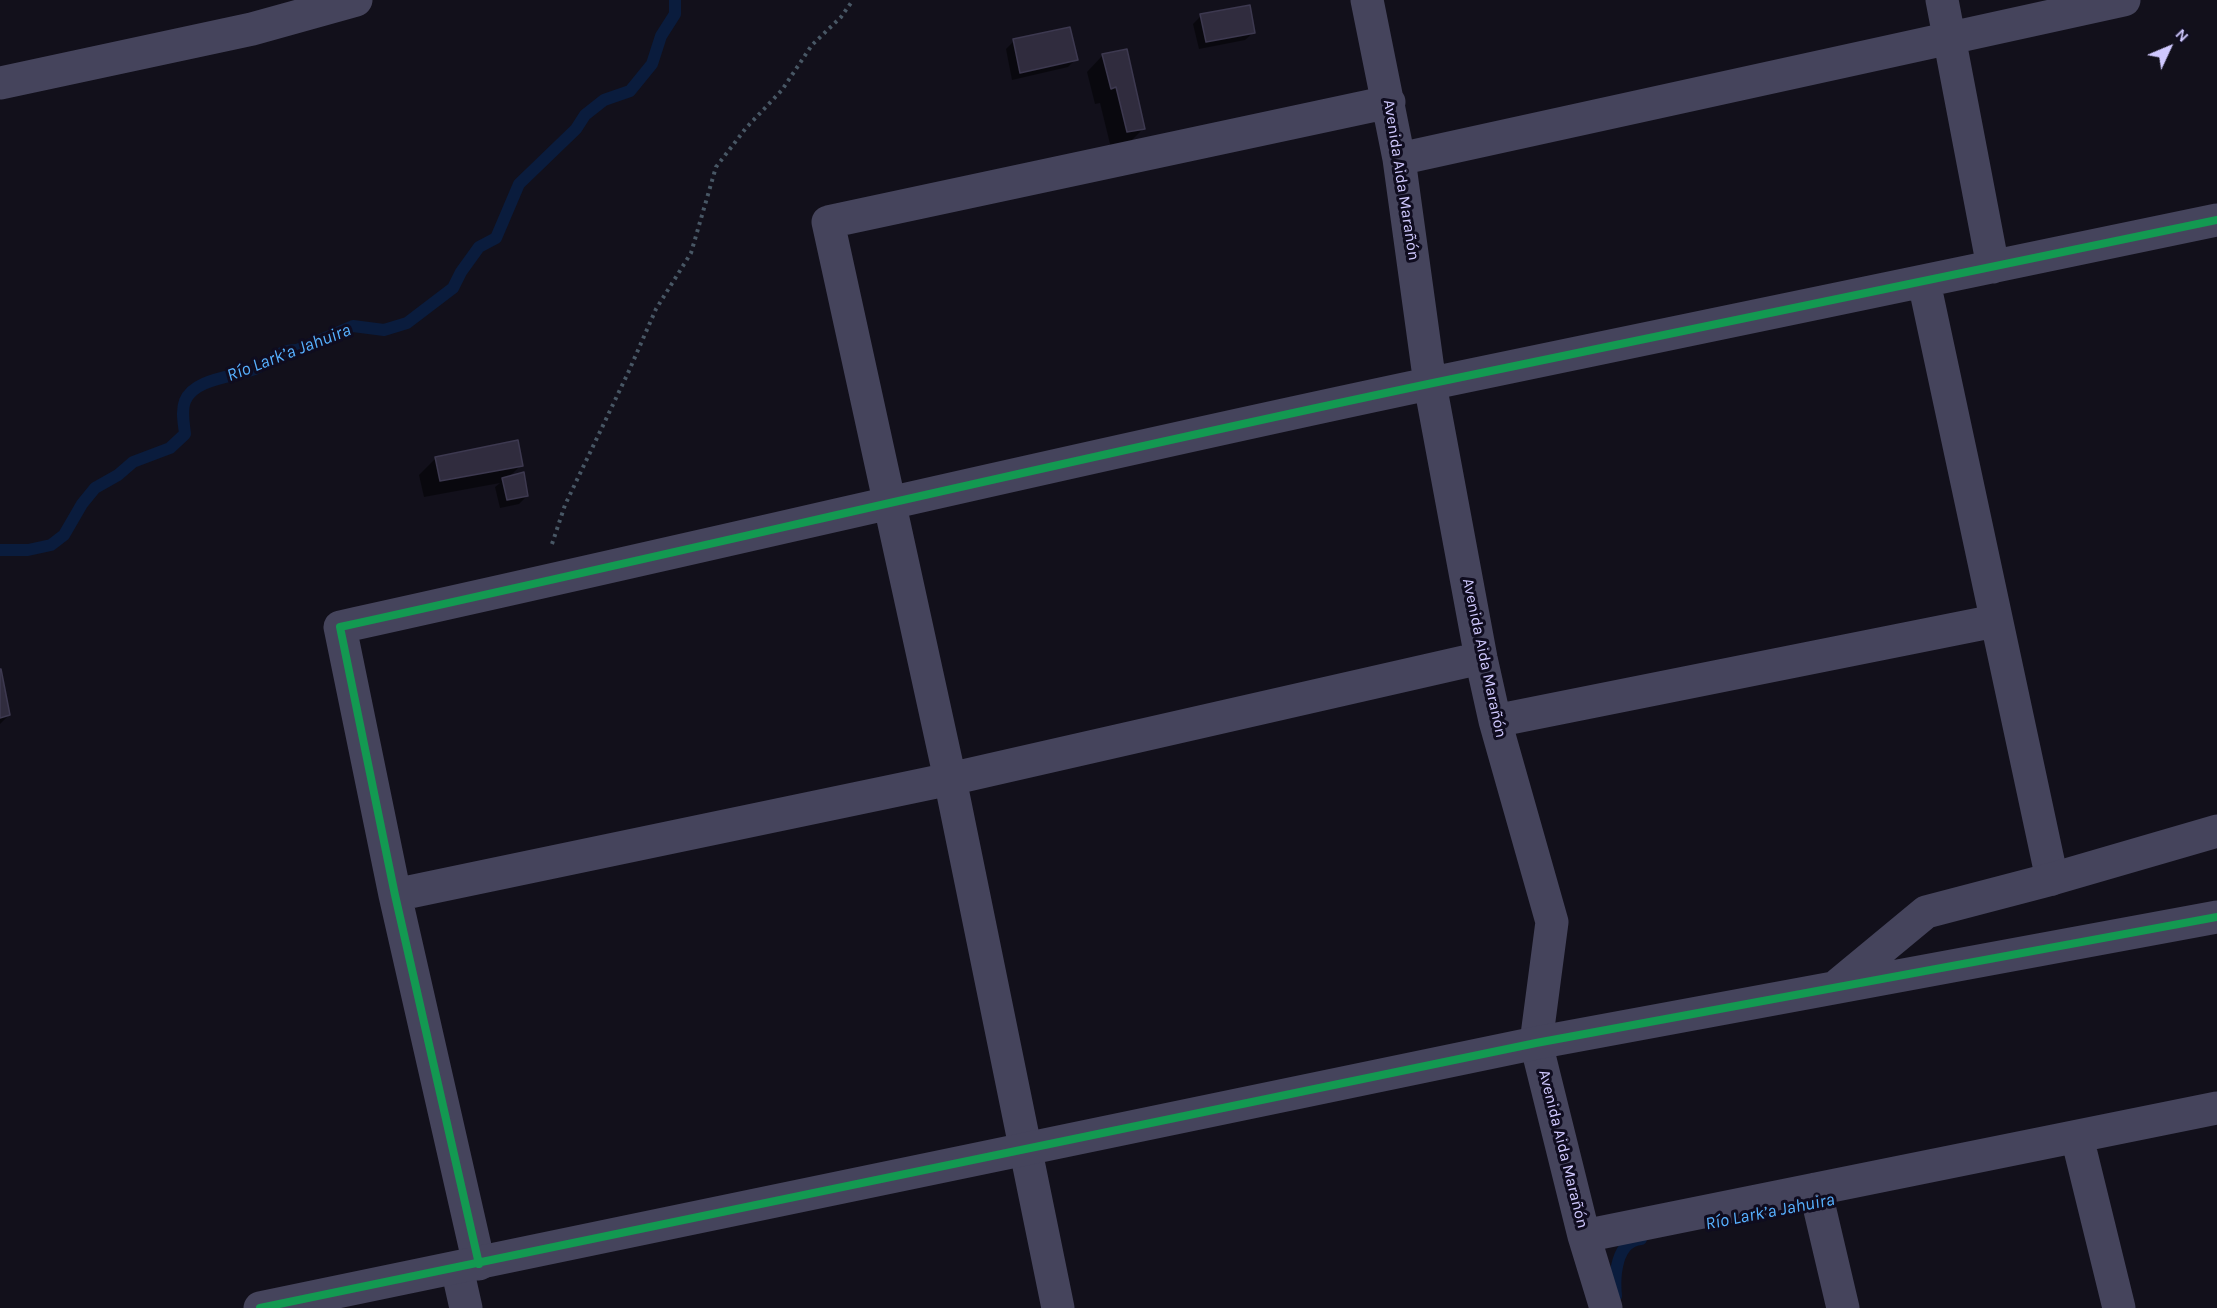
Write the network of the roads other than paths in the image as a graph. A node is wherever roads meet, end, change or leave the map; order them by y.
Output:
1 (356, 0) edge
2 (1367, 0) edge
3 (1942, 0) edge
4 (2124, 0) edge
5 (1949, 39) junction
6 (0, 83) edge
7 (1389, 102) junction
8 (1399, 159) junction
9 (2217, 220) edge
10 (1993, 267) junction
11 (1923, 282) junction
12 (1430, 384) junction
13 (891, 502) junction
14 (1995, 621) junction
15 (1481, 658) junction
16 (1495, 721) junction
17 (950, 779) junction
18 (2217, 831) edge
19 (2052, 879) junction
20 (395, 895) junction
21 (2217, 917) edge
22 (1836, 986) junction
23 (1536, 1042) junction
24 (2217, 1108) edge
25 (2077, 1137) junction
26 (1024, 1148) junction
27 (1815, 1189) junction
28 (1584, 1236) junction
29 (468, 1266) junction
30 (260, 1308) edge
31 (466, 1308) edge
32 (1058, 1308) edge
33 (1606, 1308) edge
34 (1843, 1308) edge
35 (2120, 1308) edge

1 - 6 street
2 - 7 street, Avenida Aida Marañón
3 - 5 street
4 - 5 street
5 - 8 street
5 - 10 street
7 - 8 street, Avenida Aida Marañón
7 - 13 street
8 - 12 street, Avenida Aida Marañón
9 - 10 street
10 - 11 street
11 - 12 street
11 - 14 street
12 - 13 street
12 - 15 street, Avenida Aida Marañón
13 - 17 street
13 - 20 street
14 - 16 street
14 - 19 street
15 - 16 street, Avenida Aida Marañón
15 - 17 street
16 - 23 street, Avenida Aida Marañón
17 - 20 street
17 - 26 street
18 - 19 street
19 - 22 street
20 - 29 street
21 - 22 street
22 - 23 street
23 - 26 street
23 - 28 street, Avenida Aida Marañón
24 - 25 street
25 - 27 street
25 - 35 street
26 - 29 street
26 - 32 street
27 - 28 street
27 - 34 street
28 - 33 street, Avenida Aida Marañón
29 - 30 street
29 - 31 street

